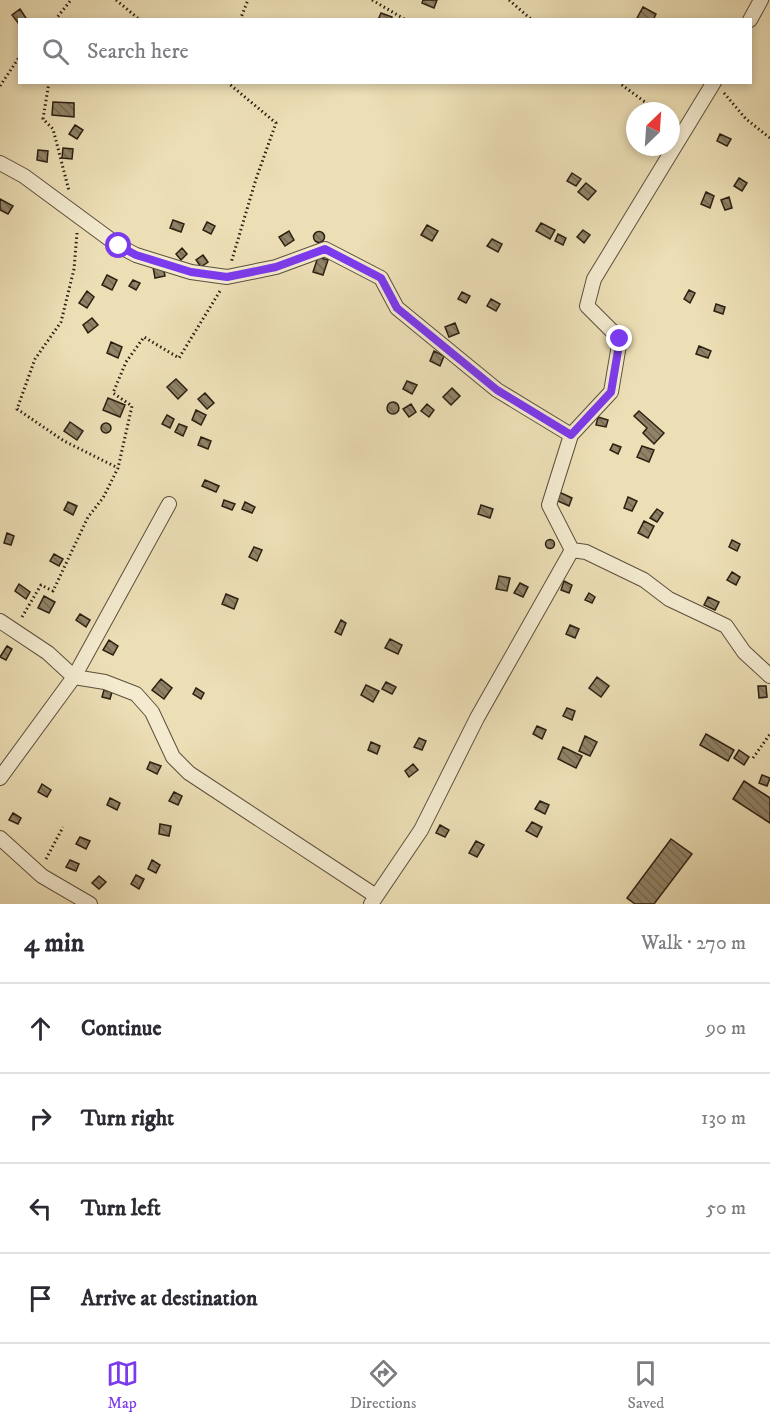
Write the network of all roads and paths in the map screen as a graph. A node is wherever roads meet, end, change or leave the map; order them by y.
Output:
1 (71, 0) edge
2 (116, 0) edge
3 (248, 0) edge
4 (372, 0) edge
5 (509, 0) edge
6 (760, 0) edge
7 (57, 18) edge
8 (138, 18) edge
9 (241, 18) edge
10 (403, 18) edge
11 (530, 18) edge
12 (751, 18) edge
13 (18, 59) edge
14 (49, 84) edge
15 (229, 84) edge
16 (621, 84) edge
17 (713, 84) edge
18 (721, 84) edge
19 (0, 86) edge
20 (645, 102) edge
21 (770, 138) edge
22 (0, 163) edge
23 (74, 212) junction
24 (227, 277) junction
25 (571, 435) junction
26 (118, 468) junction
27 (169, 504) dead end
28 (572, 550) junction
29 (0, 621) edge
30 (16, 633) junction
31 (770, 676) edge
32 (74, 677) junction
33 (770, 734) edge
34 (753, 758) dead end
35 (0, 778) edge
36 (63, 827) dead end
37 (0, 838) edge
38 (38, 870) junction
39 (373, 900) edge
40 (90, 904) edge

1 - 7 path
2 - 8 path
3 - 9 path
4 - 10 path
5 - 11 path
6 - 12 street
13 - 19 path
14 - 23 path
15 - 24 path
16 - 20 path
17 - 25 street
18 - 21 path
22 - 23 street
23 - 24 street
23 - 26 path
24 - 25 street
24 - 26 path
25 - 28 street
26 - 30 path
27 - 32 street
28 - 31 street
28 - 39 street
29 - 30 street
30 - 32 street
32 - 35 street
32 - 39 street
33 - 34 path
36 - 38 path
37 - 38 street
38 - 40 street

